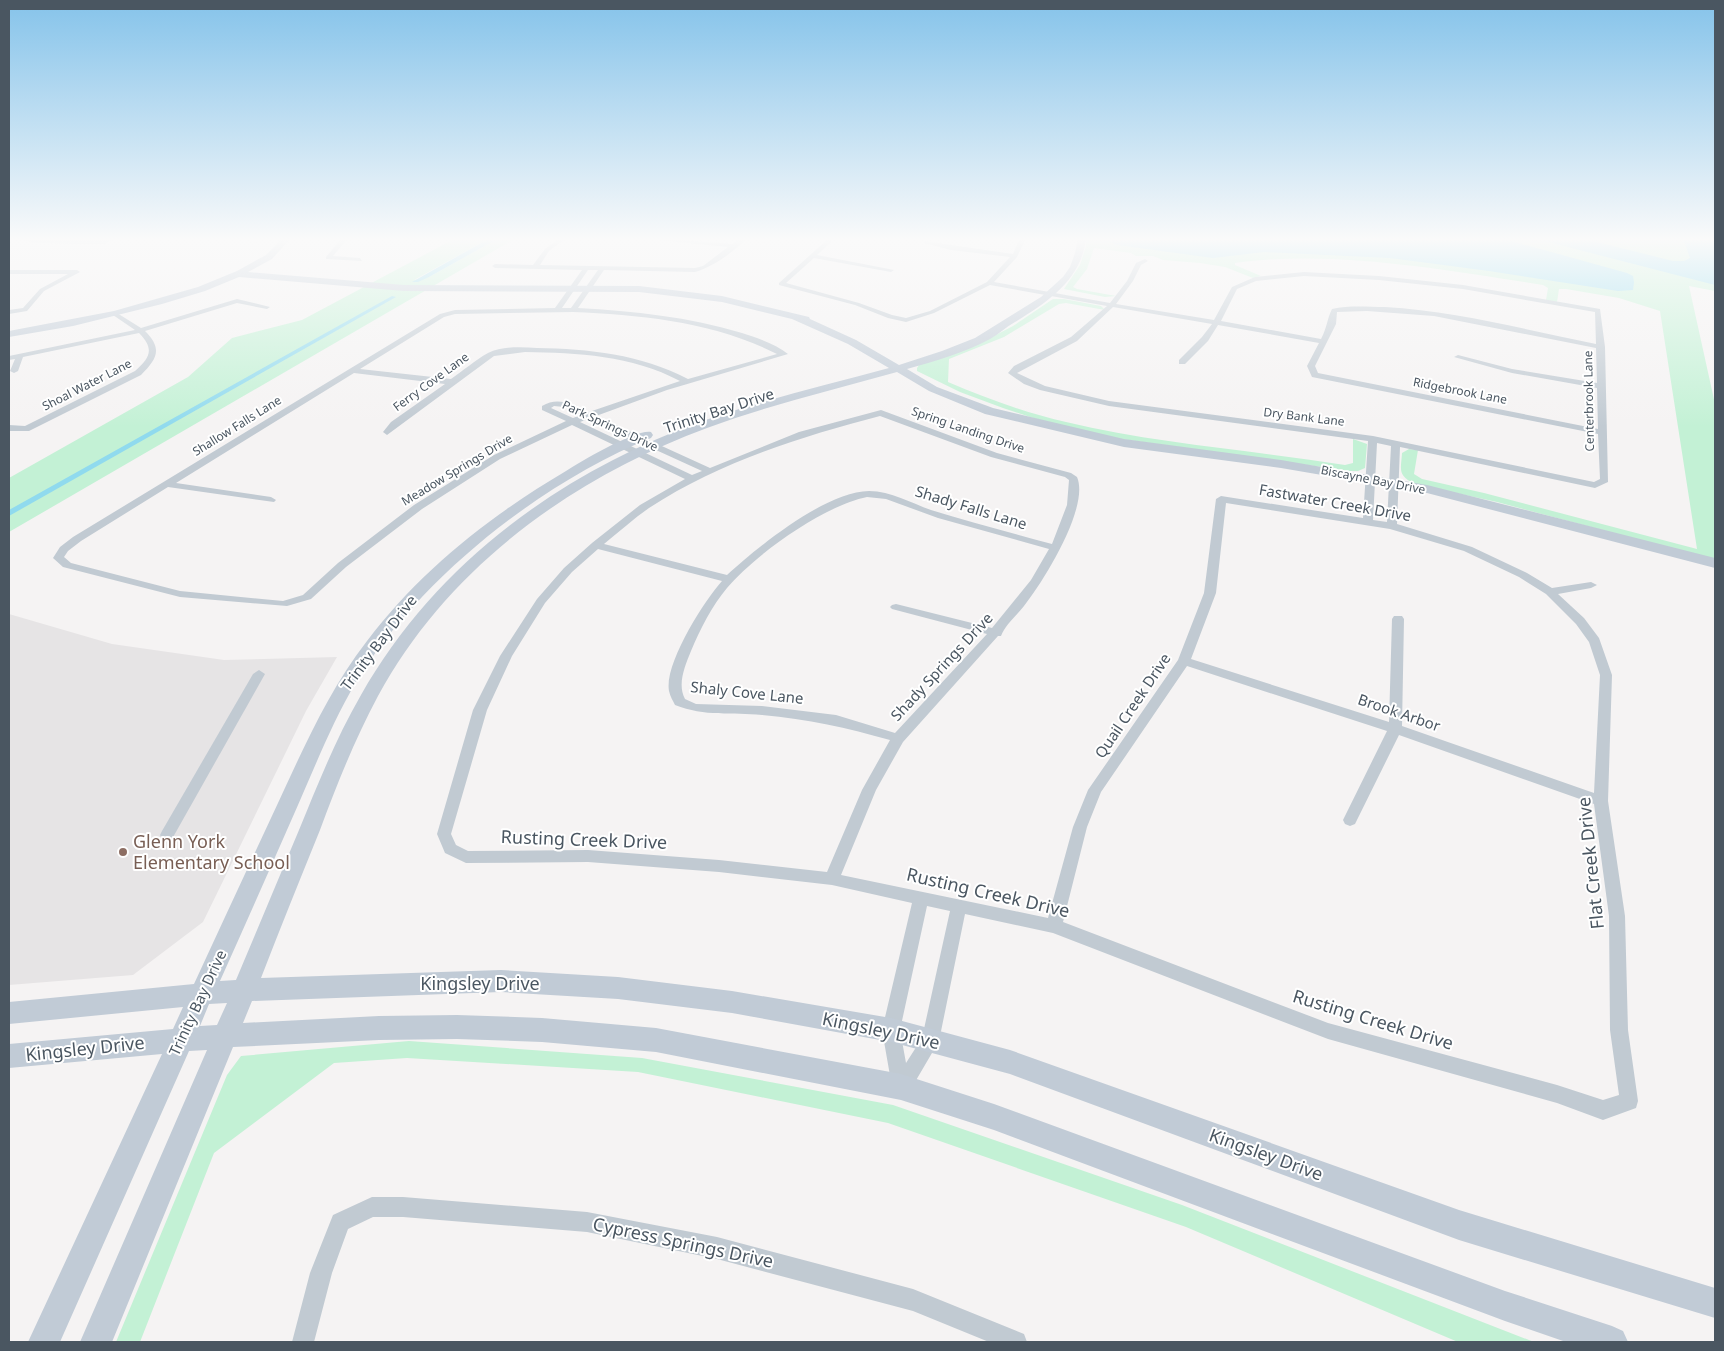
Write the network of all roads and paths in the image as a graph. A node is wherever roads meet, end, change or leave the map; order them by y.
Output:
1 (33, 301) edge
2 (160, 301) edge
3 (237, 301) edge
4 (237, 301) edge
5 (563, 301) edge
6 (579, 301) edge
7 (730, 301) edge
8 (846, 301) edge
9 (954, 301) edge
10 (1038, 301) edge
11 (1102, 301) edge
12 (1227, 301) edge
13 (1545, 301) edge
14 (1113, 303) junction
15 (267, 307) dead end
16 (557, 310) junction
17 (573, 310) junction
18 (9, 312) edge
19 (115, 314) junction
20 (1217, 322) junction
21 (139, 331) junction
22 (9, 334) edge
23 (1323, 342) junction
24 (1601, 347) junction
25 (20, 356) junction
26 (9, 358) edge
27 (1458, 358) dead end
28 (1182, 362) dead end
29 (896, 365) junction
30 (351, 370) junction
31 (14, 371) dead end
32 (686, 381) junction
33 (452, 382) junction
34 (1602, 386) junction
35 (588, 416) junction
36 (570, 422) junction
37 (9, 428) edge
38 (387, 432) dead end
39 (1601, 432) junction
40 (1373, 439) junction
41 (1396, 444) junction
42 (620, 445) junction
43 (641, 445) junction
44 (709, 471) junction
45 (1371, 478) junction
46 (692, 479) junction
47 (1074, 479) joint
48 (1394, 483) junction
49 (166, 484) junction
50 (1595, 485) joint
51 (1221, 499) joint
52 (271, 500) dead end
53 (1368, 522) junction
54 (1392, 526) junction
55 (596, 545) junction
56 (1056, 548) junction
57 (1715, 564) edge
58 (67, 565) joint
59 (729, 579) junction
60 (1591, 585) dead end
61 (1550, 592) junction
62 (896, 607) dead end
63 (1398, 619) dead end
64 (997, 633) junction
65 (1184, 661) junction
66 (259, 674) dead end
67 (1395, 729) junction
68 (898, 738) junction
69 (1601, 800) junction
70 (1350, 820) dead end
71 (167, 835) dead end
72 (832, 879) junction
73 (921, 898) junction
74 (959, 906) junction
75 (1054, 926) junction
76 (244, 990) junction
77 (203, 995) junction
78 (9, 1013) edge
79 (891, 1030) junction
80 (226, 1036) junction
81 (181, 1039) junction
82 (930, 1040) junction
83 (9, 1056) edge
84 (901, 1087) junction
85 (1613, 1108) joint
86 (1715, 1303) edge
87 (44, 1342) edge
88 (96, 1342) edge
89 (303, 1342) edge
90 (1016, 1342) edge
91 (1612, 1342) edge

1 - 18 street
2 - 19 street
3 - 21 street
4 - 15 street
5 - 16 street
6 - 17 street
7 - 29 street, Biscayne Bay Drive
8 - 9 street
10 - 29 street, Trinity Bay Drive
11 - 14 street
12 - 20 street, Centerbrook Lane
13 - 24 street, Centerbrook Lane
14 - 20 street
14 - 40 street, Dry Bank Lane
16 - 17 street
16 - 30 street, Shallow Falls Lane
17 - 32 street, Meadow Springs Drive
19 - 21 street, Shoal Water Lane
19 - 22 street
20 - 23 street
20 - 28 street
21 - 25 street
21 - 37 street, Shoal Water Lane
23 - 24 street
23 - 39 street, Ridgebrook Lane
24 - 34 street, Centerbrook Lane
25 - 26 street
25 - 31 street
27 - 34 street
29 - 43 street, Trinity Bay Drive
29 - 45 street, Biscayne Bay Drive
30 - 33 street
30 - 49 street, Shallow Falls Lane
32 - 33 street, Ferry Cove Lane
32 - 35 street, Meadow Springs Drive
33 - 38 street, Ferry Cove Lane
34 - 39 street, Centerbrook Lane
35 - 36 street, Meadow Springs Drive
35 - 36 street, Park Springs Drive
35 - 43 street, Park Springs Drive
36 - 42 street, Park Springs Drive
36 - 58 street, Meadow Springs Drive
39 - 50 street, Centerbrook Lane
40 - 41 street, Dry Bank Lane
40 - 45 street
41 - 48 street
41 - 50 street, Dry Bank Lane
42 - 43 street, Trinity Bay Drive
42 - 77 street, Trinity Bay Drive
43 - 44 street, Park Springs Drive
43 - 46 street, Park Springs Drive
43 - 76 street, Trinity Bay Drive
44 - 46 street
44 - 47 street, Spring Landing Drive
45 - 48 street, Biscayne Bay Drive
45 - 53 street
46 - 55 street
47 - 56 street, Shady Springs Drive
48 - 54 street
48 - 57 street, Biscayne Bay Drive
49 - 52 street
49 - 58 street, Shallow Falls Lane
51 - 53 street, Fastwater Creek Drive
51 - 65 street, Quail Creek Drive
53 - 54 street, Fastwater Creek Drive
54 - 61 street, Fastwater Creek Drive
55 - 59 street
55 - 72 street, Rusting Creek Drive
56 - 59 street, Shady Falls Lane
56 - 64 street, Shady Springs Drive
59 - 68 street, Shaly Cove Lane
60 - 61 street
61 - 69 street, Flat Creek Drive
62 - 64 street
63 - 67 street
64 - 68 street, Shady Springs Drive
65 - 67 street, Brook Arbor
65 - 75 street, Quail Creek Drive
66 - 71 street
67 - 69 street, Brook Arbor
67 - 70 street
68 - 72 street, Shady Springs Drive
69 - 85 street, Flat Creek Drive
72 - 73 street, Rusting Creek Drive
73 - 74 street, Rusting Creek Drive
73 - 79 street
74 - 75 street, Rusting Creek Drive
74 - 82 street
75 - 85 street, Rusting Creek Drive
76 - 77 street, Kingsley Drive
76 - 79 street, Kingsley Drive
76 - 80 street, Trinity Bay Drive
77 - 78 street, Kingsley Drive
77 - 81 street, Trinity Bay Drive
79 - 82 street, Kingsley Drive
79 - 84 street
80 - 81 street, Kingsley Drive
80 - 84 street, Kingsley Drive
80 - 88 street, Trinity Bay Drive
81 - 83 street, Kingsley Drive
81 - 87 street, Trinity Bay Drive
82 - 84 street
82 - 86 street, Kingsley Drive
84 - 91 street, Kingsley Drive
89 - 90 street, Cypress Springs Drive

